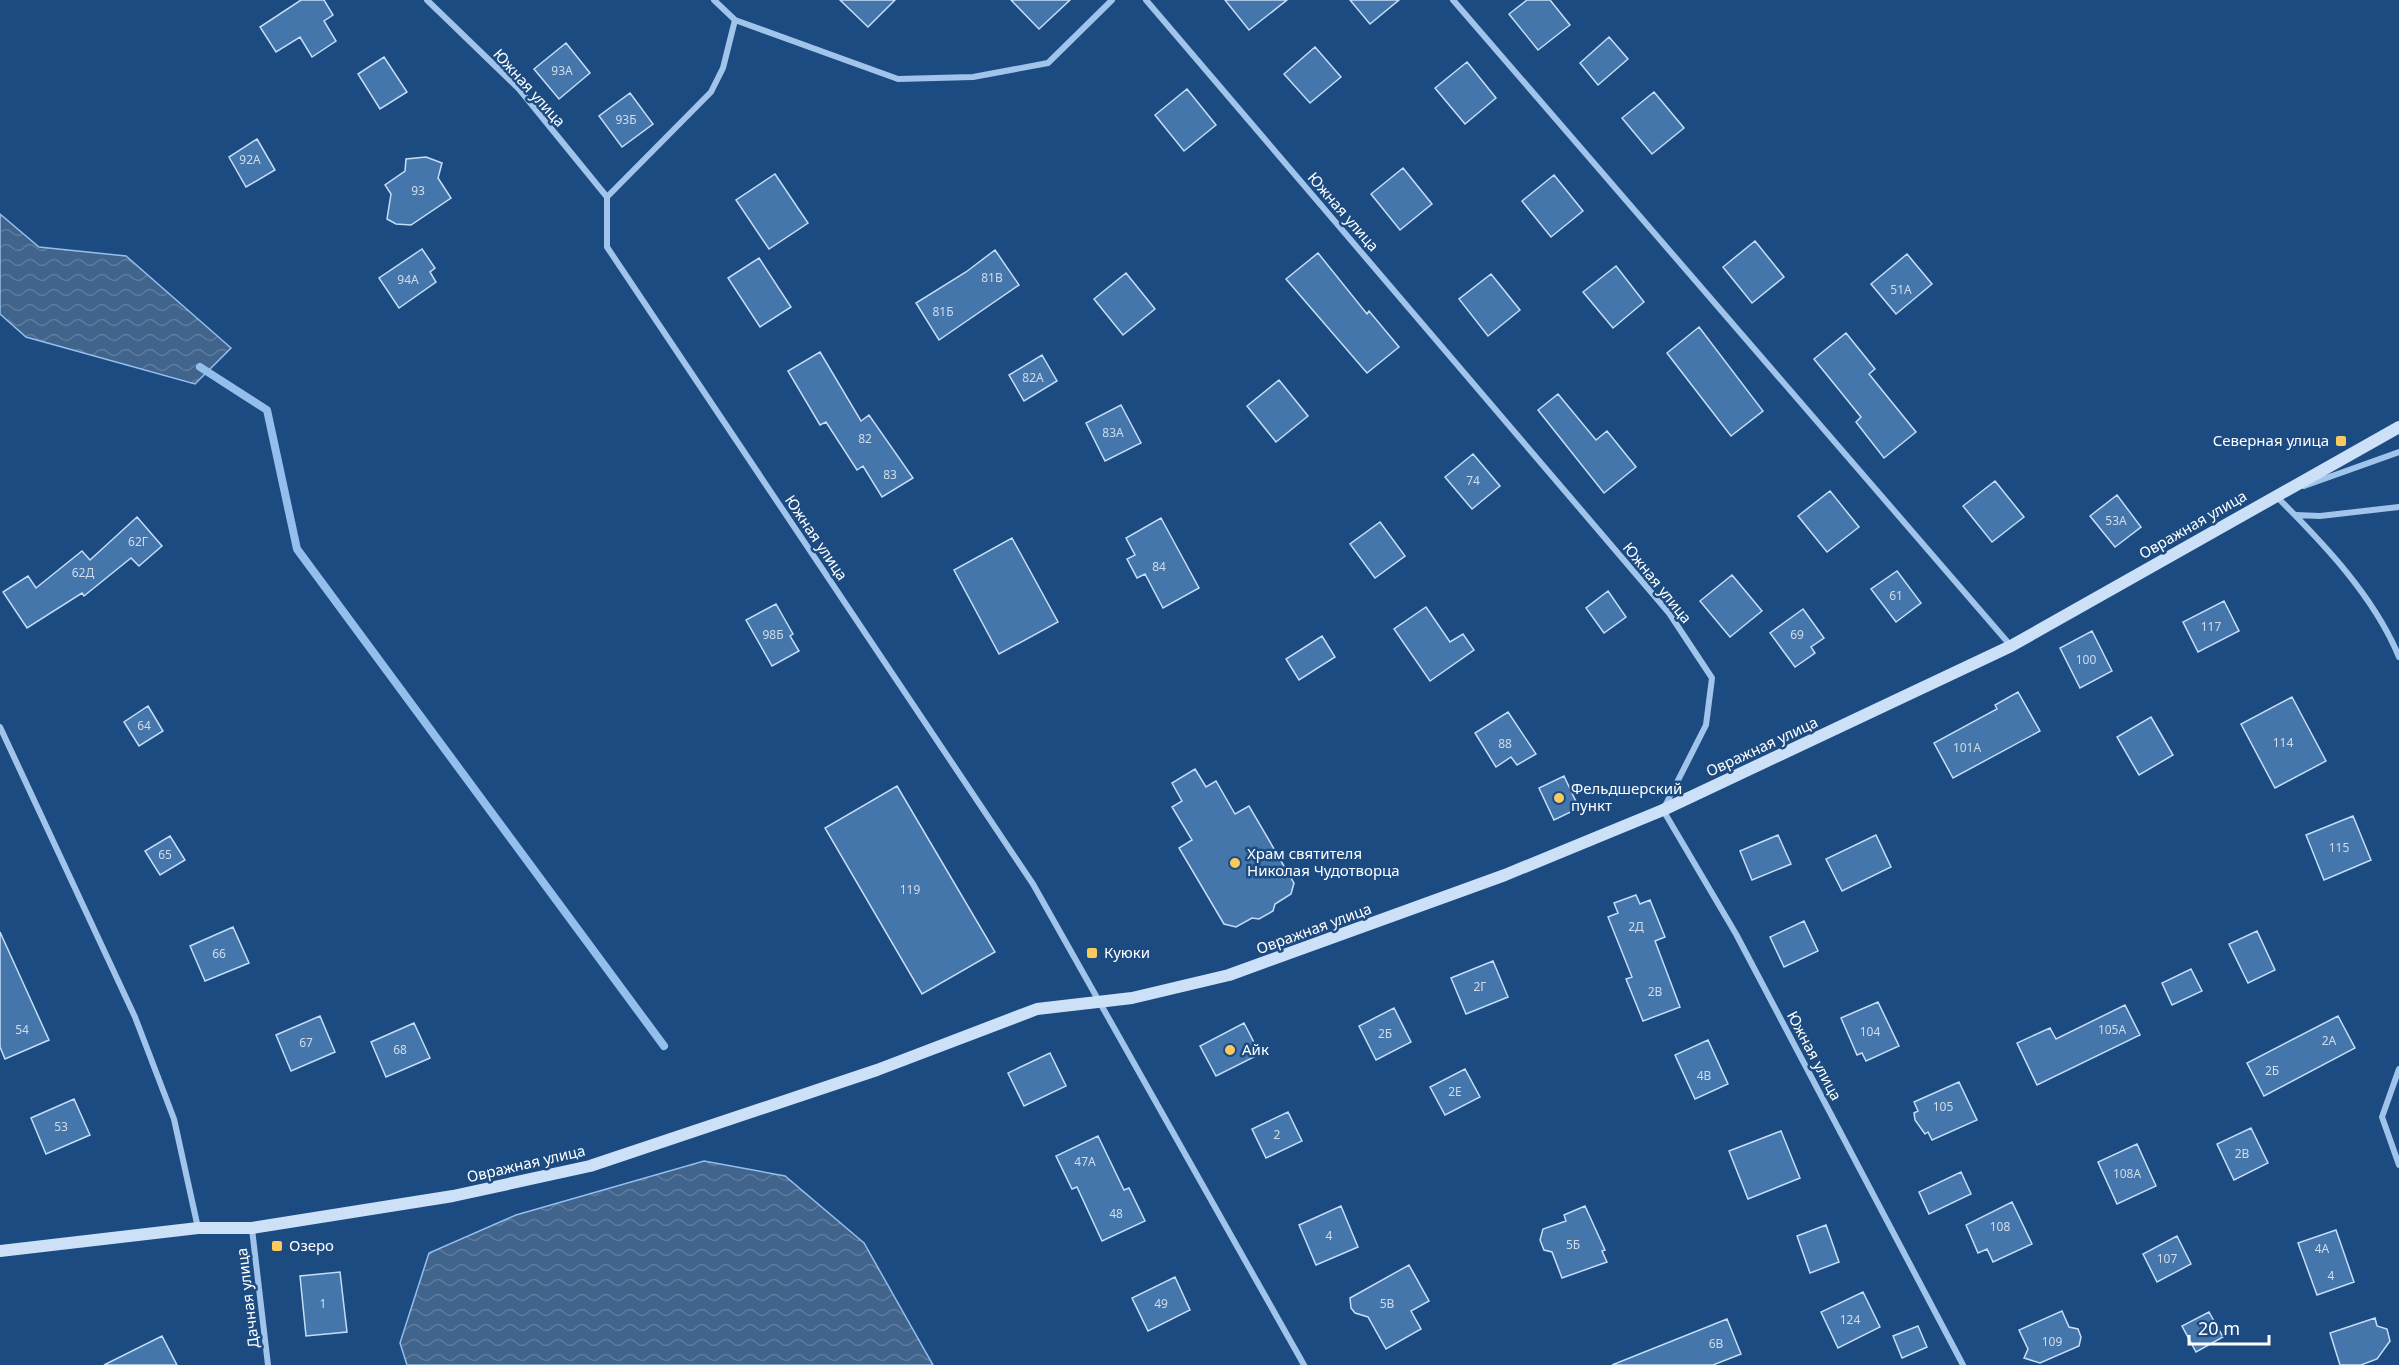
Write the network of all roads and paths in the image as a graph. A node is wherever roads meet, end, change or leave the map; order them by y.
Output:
1 (427, 0) edge
2 (714, 0) edge
3 (1112, 0) edge
4 (1146, 0) edge
5 (1454, 0) edge
6 (735, 20) junction
7 (608, 197) junction
8 (2399, 427) edge
9 (2399, 452) edge
10 (2276, 496) junction
11 (2399, 507) edge
12 (2295, 515) junction
13 (2012, 646) junction
14 (2399, 657) edge
15 (0, 727) edge
16 (1663, 810) junction
17 (1099, 1002) junction
18 (2399, 1069) edge
19 (2399, 1165) edge
20 (198, 1228) junction
21 (252, 1228) junction
22 (0, 1251) edge
23 (268, 1365) edge
24 (1304, 1365) edge
25 (1963, 1365) edge

1 - 7 street, Южная улица
2 - 6 street
3 - 6 street
4 - 16 street, Южная улица
5 - 13 street
6 - 7 street
7 - 17 street, Южная улица
8 - 10 street, Овражная улица
9 - 10 street
10 - 12 street
10 - 13 street, Овражная улица
11 - 12 street
12 - 14 street
13 - 16 street, Овражная улица
15 - 20 street
16 - 17 street, Овражная улица
16 - 25 street, Южная улица
17 - 21 street, Овражная улица
17 - 24 street, Южная улица
18 - 19 street
20 - 21 street, Овражная улица
20 - 22 street, Овражная улица
21 - 23 street, Дачная улица

